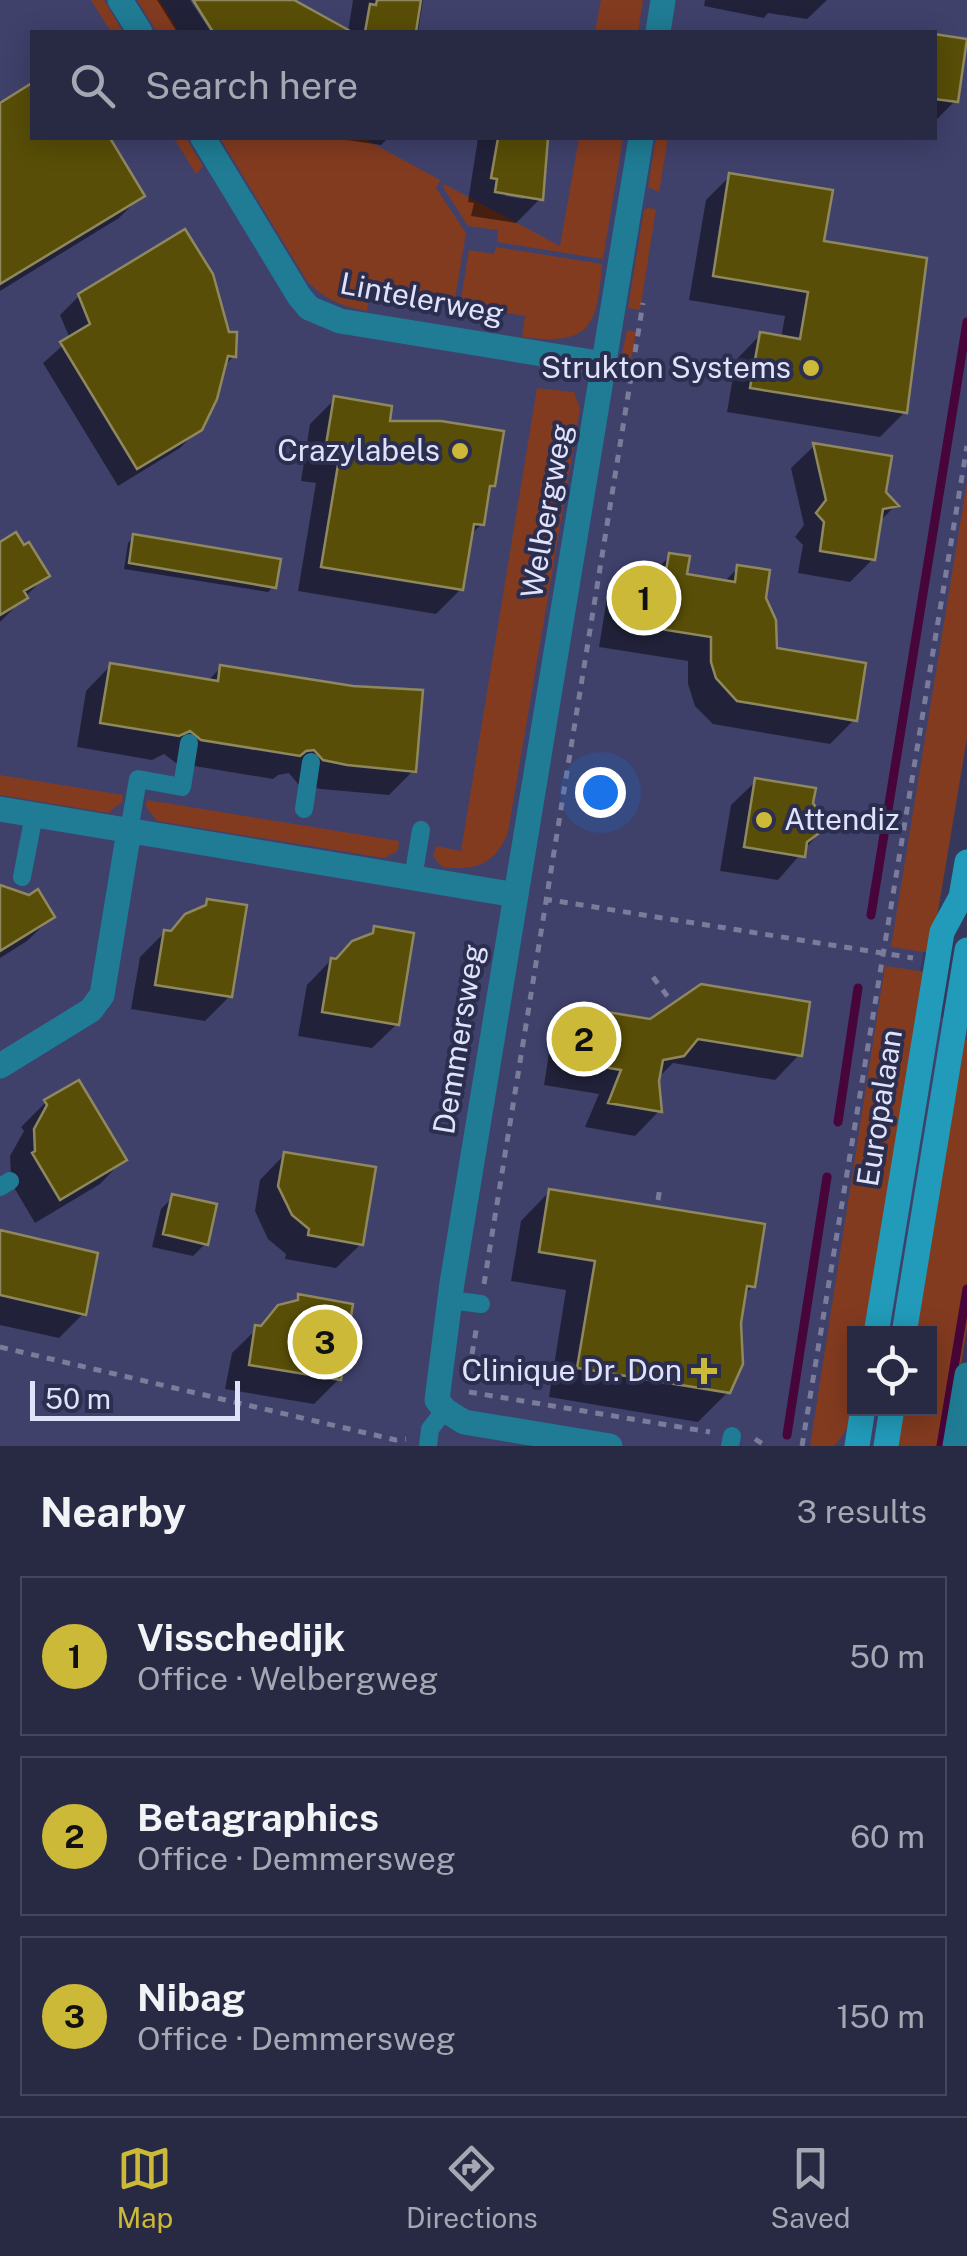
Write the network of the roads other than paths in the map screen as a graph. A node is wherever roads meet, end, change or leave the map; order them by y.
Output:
1 (120, 0) edge
2 (664, 0) edge
3 (139, 30) edge
4 (658, 30) edge
5 (204, 140) edge
6 (641, 140) edge
7 (604, 364) junction
8 (190, 742) dead end
9 (312, 762) dead end
10 (304, 809) dead end
11 (0, 810) edge
12 (34, 816) junction
13 (421, 830) dead end
14 (130, 831) junction
15 (967, 862) edge
16 (22, 878) dead end
17 (413, 878) junction
18 (516, 895) junction
19 (964, 898) edge
20 (967, 924) edge
21 (967, 950) edge
22 (0, 1066) edge
23 (450, 1300) junction
24 (480, 1304) road end
25 (877, 1326) edge
26 (905, 1326) edge
27 (967, 1375) edge
28 (445, 1410) junction
29 (862, 1416) edge
30 (891, 1416) edge
31 (503, 1438) edge
32 (429, 1442) edge
33 (610, 1446) edge
34 (857, 1446) edge
35 (886, 1446) edge
36 (955, 1446) edge

1 - 3 street
2 - 4 street
5 - 7 street, Lintelerweg
6 - 7 street, Welbergweg
7 - 18 street, Welbergweg
8 - 14 lane
9 - 10 lane
11 - 12 street
12 - 14 street
12 - 16 lane
13 - 17 lane
14 - 17 street
14 - 22 street
15 - 19 street, Europalaan
17 - 18 street
18 - 23 street, Demmersweg
19 - 20 street, Europalaan
19 - 25 street, Europalaan
21 - 26 street, Europalaan
23 - 24 lane
23 - 28 street, Demmersweg
27 - 36 street
28 - 31 street
28 - 32 lane
29 - 34 street
30 - 35 street
31 - 33 street

